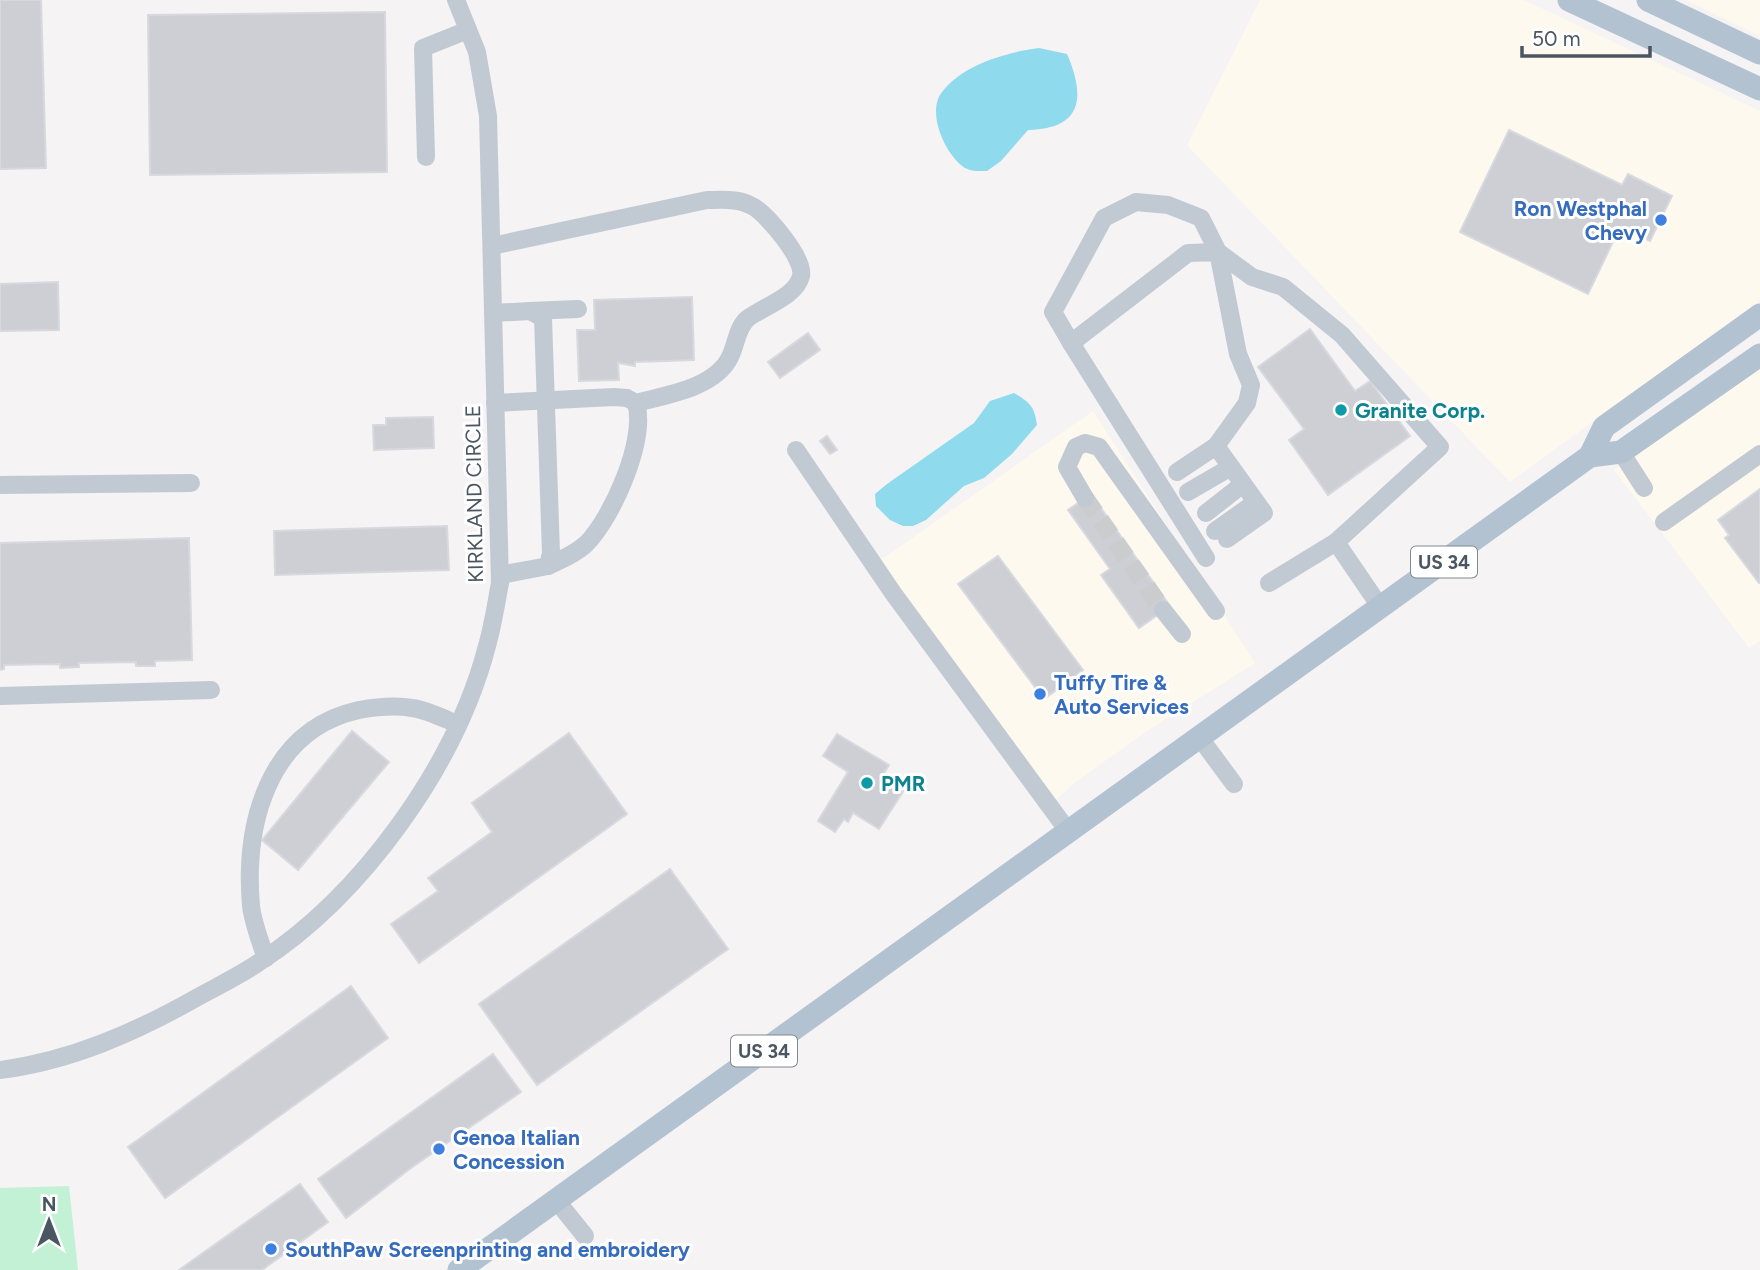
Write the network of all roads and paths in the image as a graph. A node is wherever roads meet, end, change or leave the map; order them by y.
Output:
1 (456, 0) edge
2 (1569, 0) edge
3 (1648, 0) edge
4 (468, 30) junction
5 (1760, 53) edge
6 (1760, 89) edge
7 (426, 157) dead end
8 (492, 246) junction
9 (1218, 252) junction
10 (578, 309) dead end
11 (530, 311) junction
12 (493, 313) junction
13 (1760, 316) edge
14 (1072, 343) junction
15 (1760, 355) edge
16 (547, 400) junction
17 (495, 403) junction
18 (636, 403) junction
19 (1216, 446) junction
20 (796, 450) dead end
21 (1621, 452) junction
22 (1760, 454) edge
23 (1590, 456) junction
24 (1231, 467) junction
25 (1177, 472) dead end
26 (191, 483) dead end
27 (1243, 484) junction
28 (0, 485) edge
29 (1644, 488) dead end
30 (1188, 492) dead end
31 (1085, 498) tunnel mouth
32 (1206, 513) dead end
33 (1664, 522) dead end
34 (1221, 535) dead end
35 (1336, 542) junction
36 (1206, 558) dead end
37 (549, 560) junction
38 (499, 575) junction
39 (1269, 583) dead end
40 (1381, 608) junction
41 (1163, 610) tunnel mouth
42 (1216, 611) dead end
43 (1182, 634) dead end
44 (211, 690) dead end
45 (0, 696) edge
46 (457, 724) junction
47 (1200, 738) junction
48 (1234, 784) dead end
49 (1068, 831) junction
50 (265, 958) junction
51 (0, 1070) edge
52 (556, 1200) junction
53 (584, 1236) dead end
54 (459, 1270) edge

1 - 4 street, KIRKLAND CIRCLE
2 - 6 main road
3 - 5 main road
4 - 7 street
4 - 8 street, KIRKLAND CIRCLE
8 - 12 street, KIRKLAND CIRCLE
8 - 18 street
9 - 14 street
9 - 14 street
9 - 19 street
9 - 35 street
10 - 11 street
11 - 12 street
11 - 16 street
12 - 17 street, KIRKLAND CIRCLE
13 - 23 main road, US 34
14 - 36 street
15 - 21 main road, US 34
16 - 17 street
16 - 18 street
16 - 37 street
17 - 38 street, KIRKLAND CIRCLE
18 - 37 street
19 - 24 street
19 - 25 street
20 - 49 street
21 - 23 main road, US 34
21 - 29 street
22 - 33 street
23 - 40 main road, US 34
24 - 27 street
24 - 30 street
26 - 28 street
27 - 32 street
27 - 34 street
31 - 42 street
35 - 39 street
35 - 40 street
37 - 38 street
38 - 46 street, KIRKLAND CIRCLE
40 - 47 main road, US 34
41 - 43 street
44 - 45 street
46 - 50 street, KIRKLAND CIRCLE
46 - 50 street
47 - 48 street
47 - 49 main road, US 34
49 - 52 main road, US 34
50 - 51 street, KIRKLAND CIRCLE
52 - 53 street
52 - 54 main road, US 34

